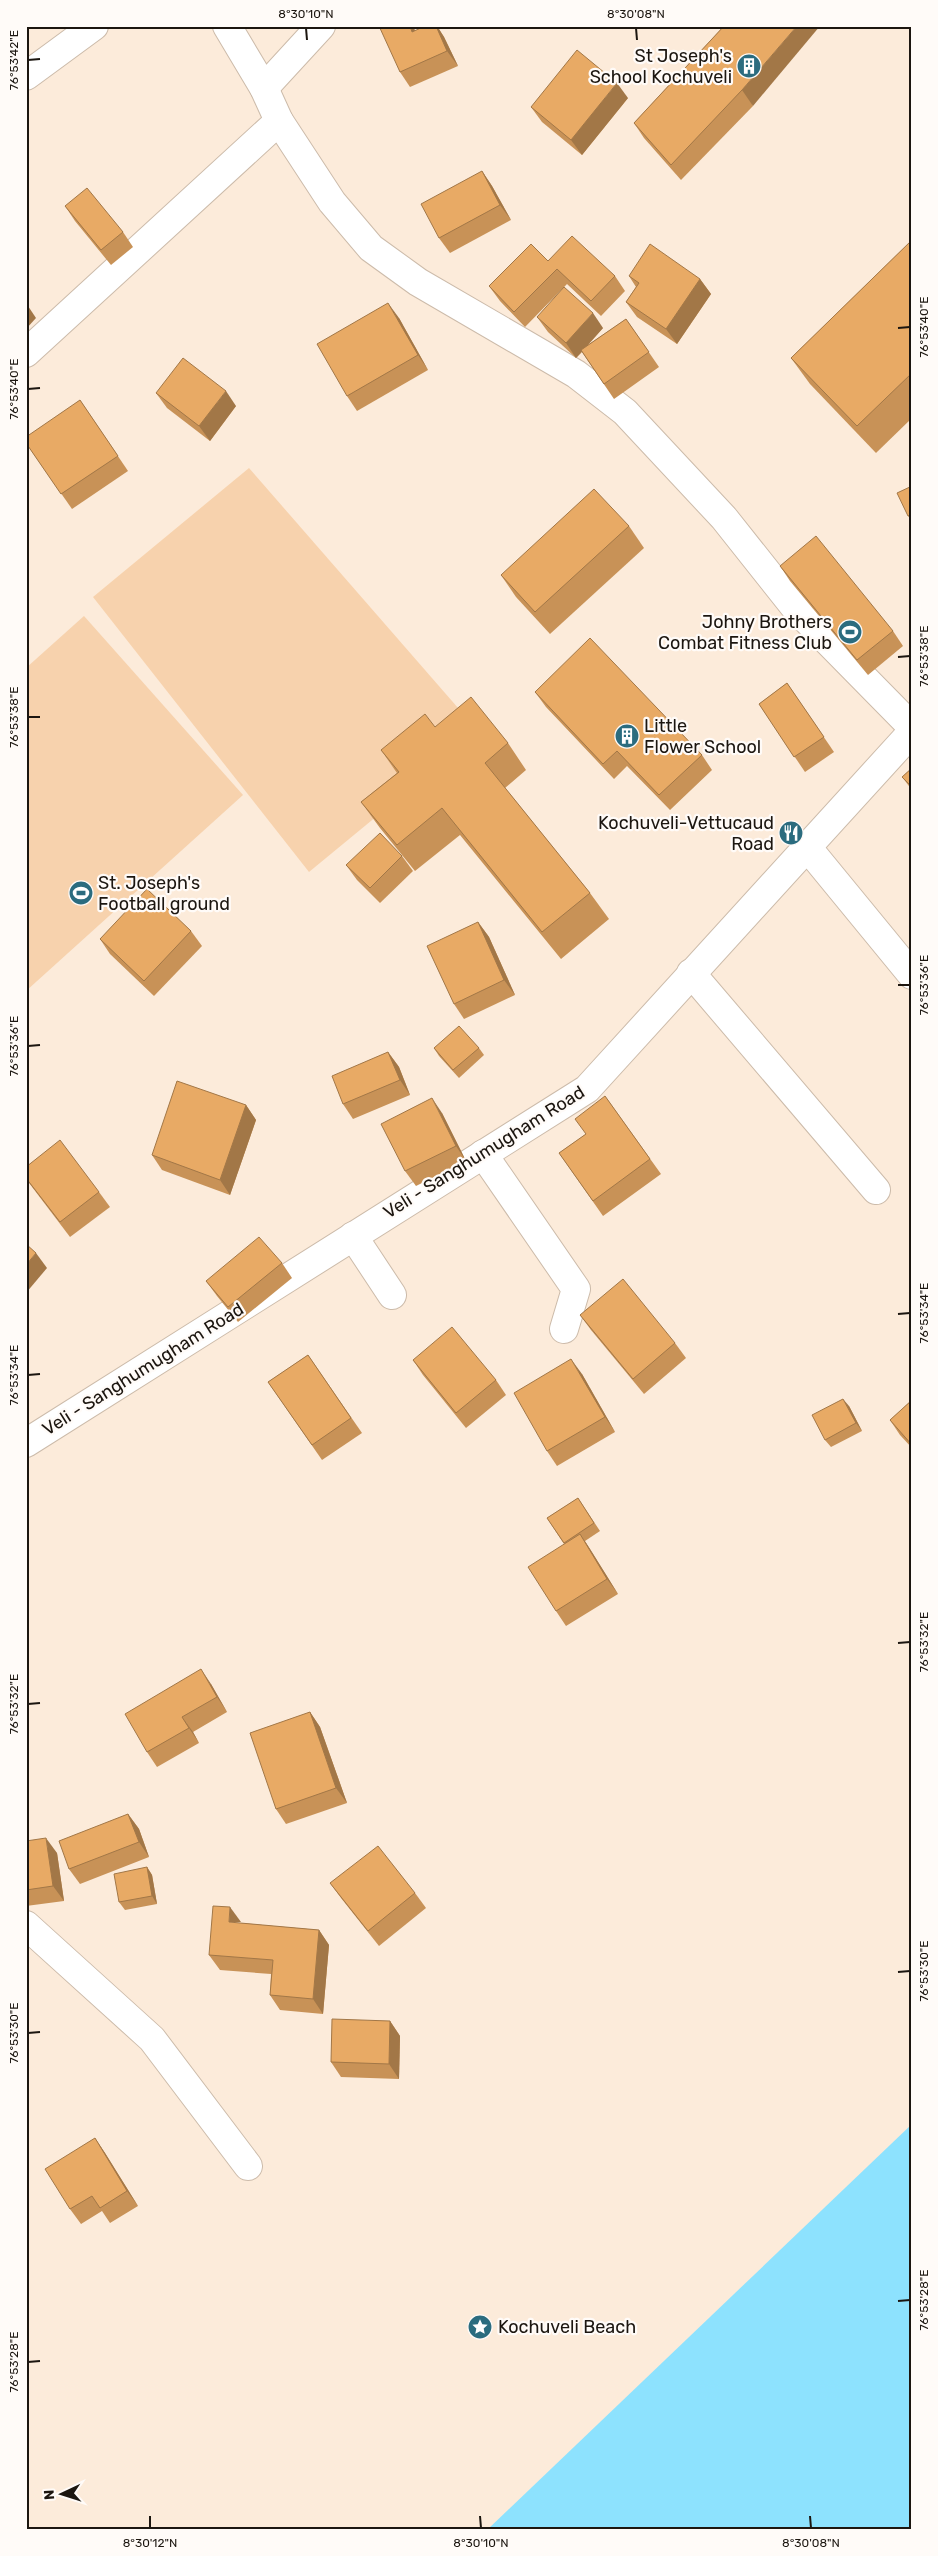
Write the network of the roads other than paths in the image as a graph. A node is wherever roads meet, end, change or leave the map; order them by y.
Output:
1 (94, 26) edge
2 (227, 26) edge
3 (321, 26) edge
4 (26, 76) edge
5 (264, 88) junction
6 (279, 121) junction
7 (26, 353) edge
8 (912, 728) edge
9 (912, 732) edge
10 (807, 847) junction
11 (691, 974) junction
12 (912, 975) edge
13 (483, 1154) junction
14 (876, 1190) dead end
15 (353, 1236) junction
16 (392, 1295) dead end
17 (564, 1329) dead end
18 (26, 1443) edge
19 (26, 1925) edge
20 (248, 2166) dead end

1 - 4 street
2 - 5 street
3 - 5 street
5 - 6 street
6 - 7 street
6 - 8 street
9 - 10 street, Veli - Sanghumugham Road
10 - 11 street, Veli - Sanghumugham Road
10 - 12 street
11 - 13 street, Veli - Sanghumugham Road
11 - 14 street
13 - 15 street, Veli - Sanghumugham Road
13 - 17 street
15 - 16 street
15 - 18 street, Veli - Sanghumugham Road
19 - 20 street

